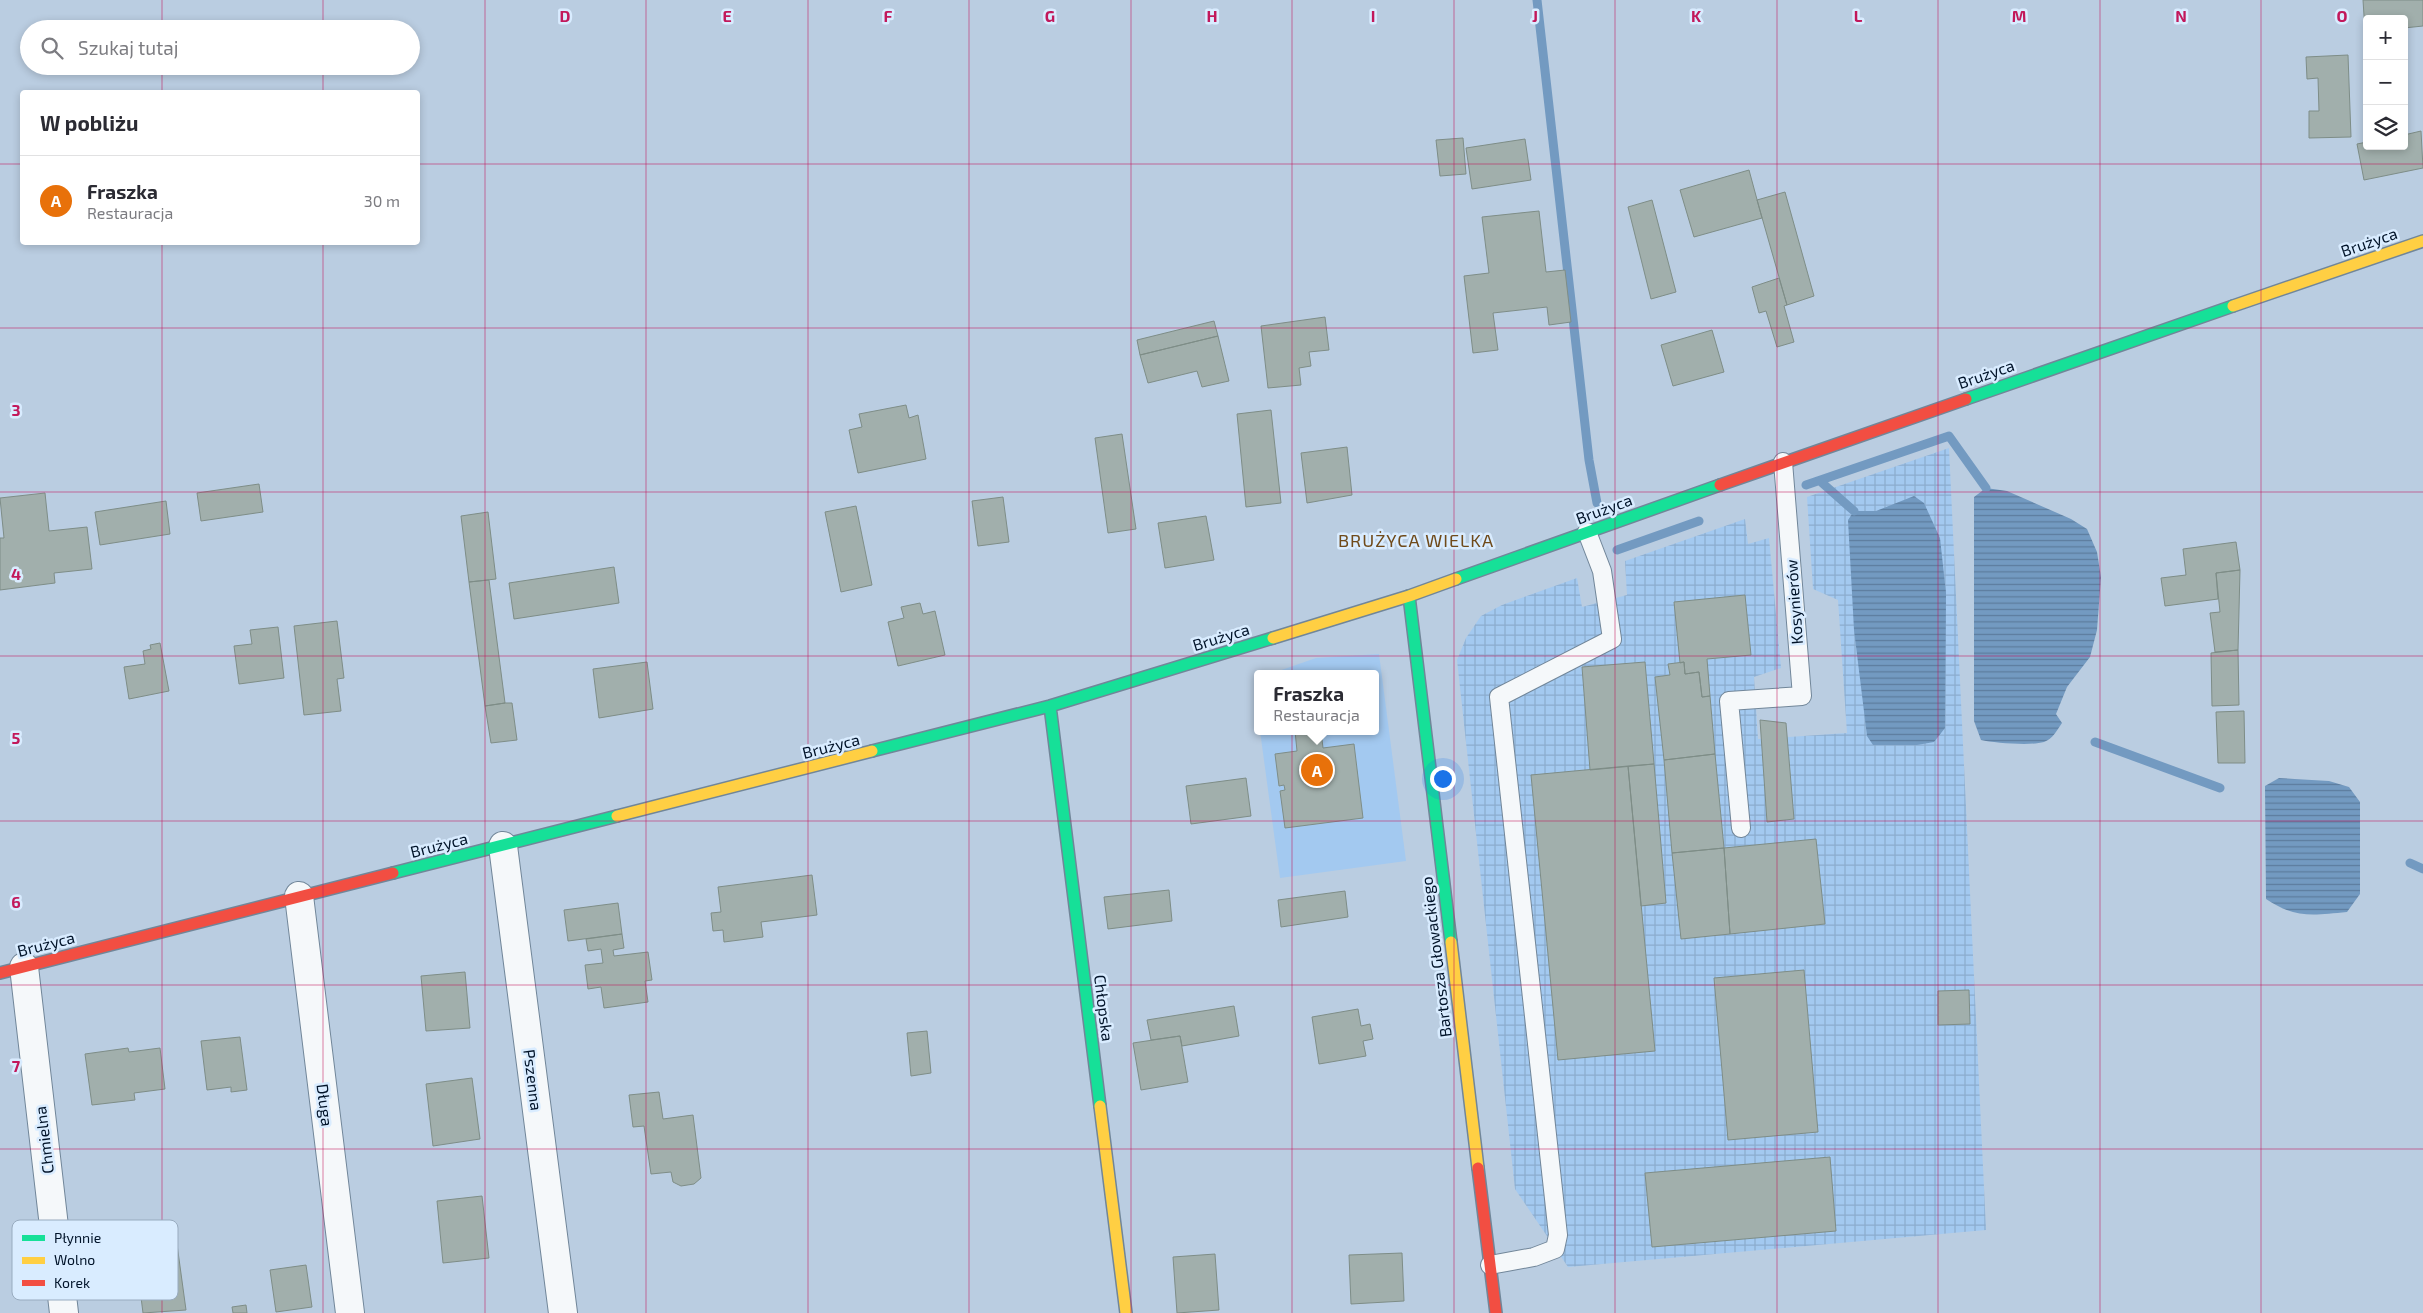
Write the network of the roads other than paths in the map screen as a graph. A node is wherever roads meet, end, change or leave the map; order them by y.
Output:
1 (2423, 241) edge
2 (1783, 462) junction
3 (1587, 532) junction
4 (1409, 596) junction
5 (1050, 706) junction
6 (1741, 828) dead end
7 (503, 846) junction
8 (299, 896) junction
9 (12, 970) edge
10 (50, 1220) edge
11 (1490, 1266) junction
12 (62, 1300) edge
13 (64, 1313) edge
14 (350, 1313) edge
15 (563, 1313) edge
16 (1126, 1313) edge
17 (1496, 1313) edge

1 - 2 street, Brużyca
2 - 3 street, Brużyca
2 - 6 lane, Kosynierów
3 - 4 street, Brużyca
3 - 11 lane
4 - 5 street, Brużyca
4 - 11 street, Bartosza Głowackiego
5 - 7 street, Brużyca
5 - 16 street, Chłopska
7 - 8 street, Brużyca
7 - 15 street, Pszenna
8 - 9 street, Brużyca
8 - 14 street, Długa
9 - 10 street, Chmielna
11 - 17 street, Bartosza Głowackiego
12 - 13 street, Chmielna

